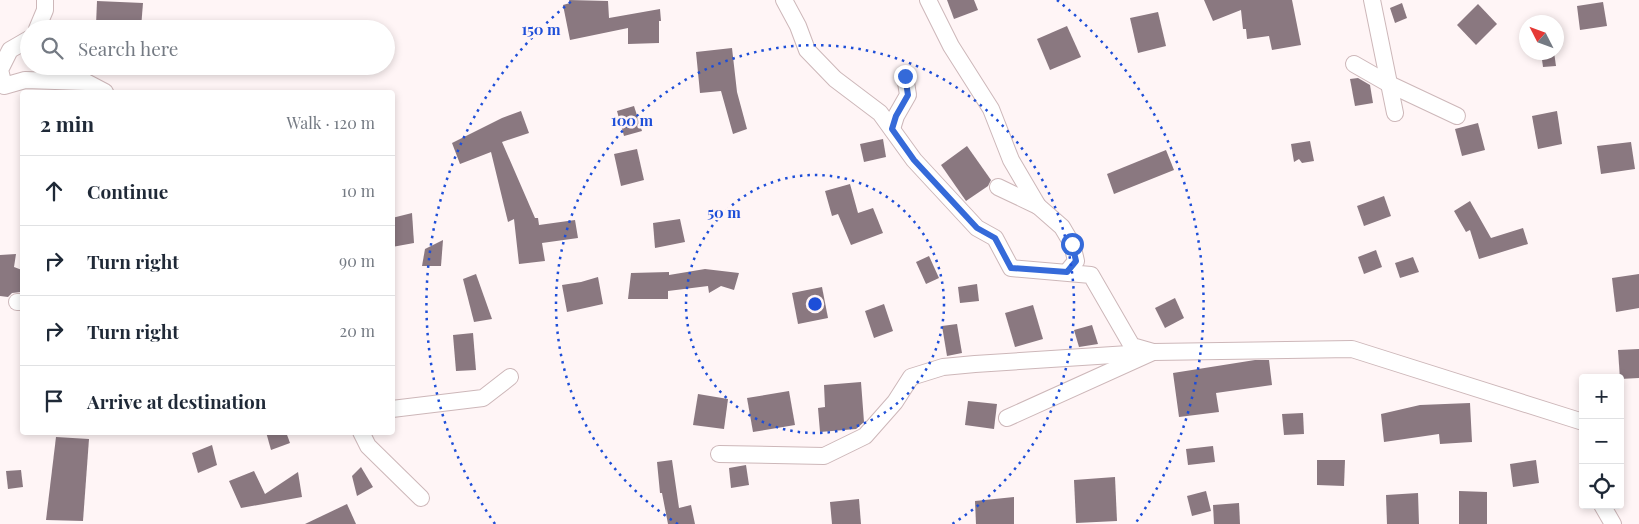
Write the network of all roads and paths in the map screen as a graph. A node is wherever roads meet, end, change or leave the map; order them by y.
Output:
1 (45, 0) edge
2 (784, 0) edge
3 (928, 0) edge
4 (1372, 0) edge
5 (41, 20) edge
6 (20, 44) edge
7 (1354, 64) dead end
8 (905, 76) dead end
9 (1389, 84) junction
10 (2, 85) edge
11 (70, 87) edge
12 (101, 90) edge
13 (1395, 113) dead end
14 (1457, 116) dead end
15 (892, 129) junction
16 (998, 187) dead end
17 (1038, 206) junction
18 (1067, 272) junction
19 (1154, 352) junction
20 (510, 377) dead end
21 (395, 409) edge
22 (1007, 418) dead end
23 (1579, 421) edge
24 (362, 435) edge
25 (719, 454) dead end
26 (421, 498) dead end
27 (1604, 509) edge
28 (1613, 524) edge

1 - 5 street
2 - 15 street
3 - 17 street
4 - 9 street
6 - 10 street
7 - 9 street
8 - 15 street
9 - 13 street
9 - 14 street
10 - 11 street
11 - 12 street
15 - 18 street
16 - 17 street
17 - 18 street
18 - 19 street
19 - 22 street
19 - 23 street
19 - 25 street
20 - 21 street
24 - 26 street
27 - 28 street

